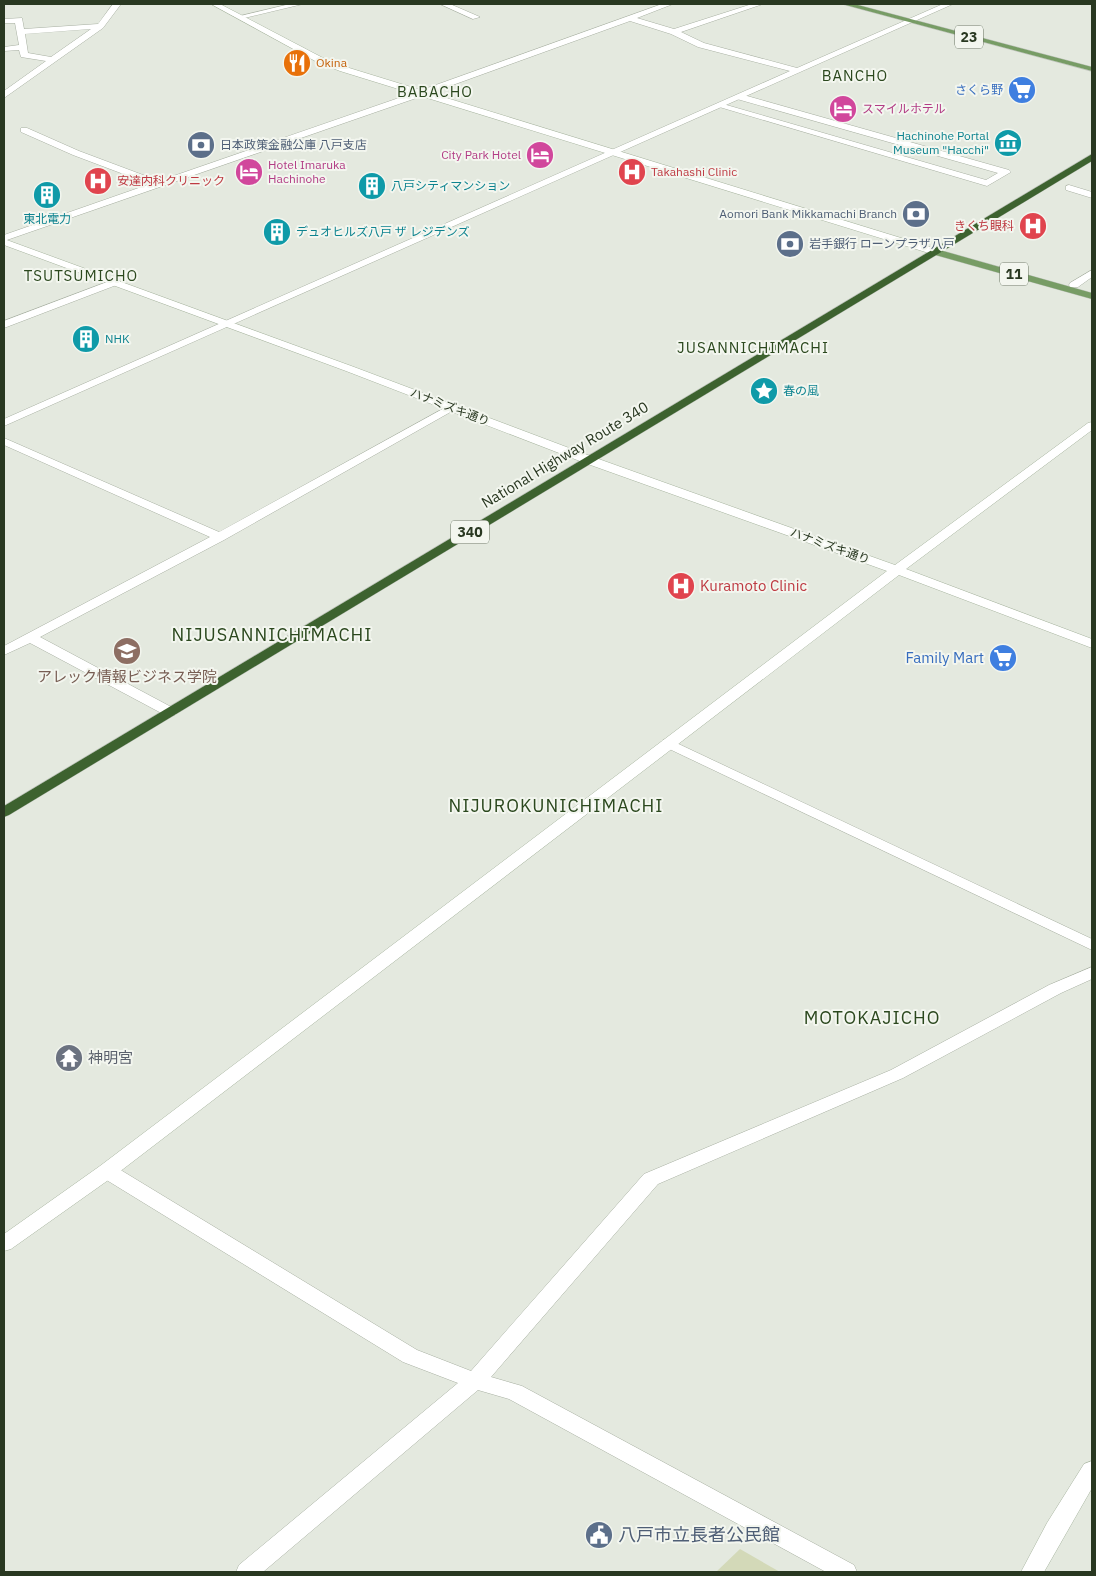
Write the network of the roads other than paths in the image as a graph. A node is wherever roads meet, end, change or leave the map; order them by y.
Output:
1 (117, 4) edge
2 (215, 4) edge
3 (299, 4) edge
4 (444, 4) edge
5 (669, 4) edge
6 (759, 4) edge
7 (846, 4) edge
8 (949, 4) edge
9 (240, 17) junction
10 (476, 17) dead end
11 (629, 18) junction
12 (4, 21) edge
13 (910, 21) junction
14 (100, 26) junction
15 (21, 32) junction
16 (674, 32) junction
17 (23, 47) junction
18 (4, 49) edge
19 (53, 60) junction
20 (1092, 69) edge
21 (798, 71) junction
22 (422, 93) junction
23 (4, 95) edge
24 (740, 97) junction
25 (716, 108) junction
26 (24, 130) dead end
27 (616, 153) junction
28 (1092, 157) edge
29 (158, 184) junction
30 (1068, 188) dead end
31 (1092, 195) edge
32 (4, 238) edge
33 (4, 242) edge
34 (936, 252) junction
35 (1092, 273) edge
36 (115, 282) junction
37 (1074, 285) dead end
38 (1092, 296) edge
39 (227, 324) junction
40 (4, 325) edge
41 (450, 408) junction
42 (4, 423) edge
43 (1092, 425) edge
44 (4, 441) edge
45 (589, 460) junction
46 (220, 537) junction
47 (897, 570) junction
48 (30, 637) junction
49 (1092, 644) edge
50 (4, 650) edge
51 (170, 712) junction
52 (668, 744) junction
53 (4, 812) edge
54 (1092, 945) edge
55 (1092, 973) edge
56 (106, 1171) junction
57 (4, 1244) edge
58 (475, 1382) junction
59 (1092, 1470) edge
60 (247, 1572) edge
61 (846, 1572) edge
62 (1032, 1572) edge

1 - 14 street
2 - 9 street
3 - 9 street
4 - 10 street
5 - 11 street
6 - 16 street
7 - 13 main road, 23
8 - 13 street
9 - 22 street
11 - 16 street
11 - 22 street
12 - 15 street
13 - 20 main road, 23
13 - 21 street
14 - 15 street
14 - 19 street
15 - 17 street
16 - 21 street
17 - 18 street
17 - 19 street
19 - 23 street
21 - 24 street
22 - 27 street
22 - 29 street
24 - 25 street
24 - 25 street
25 - 27 street
26 - 29 street
27 - 34 street
27 - 39 street
28 - 34 highway, National Highway Route 340 / 340
29 - 32 street
30 - 31 street
33 - 36 street, ハナミズキ通り
34 - 38 main road, 11
34 - 45 highway, National Highway Route 340 / 340
35 - 37 street
36 - 39 street, ハナミズキ通り
36 - 40 street
39 - 41 street, ハナミズキ通り
39 - 42 street
41 - 45 street, ハナミズキ通り
41 - 46 street
43 - 47 street
44 - 46 street
45 - 47 street, ハナミズキ通り
45 - 51 highway, National Highway Route 340 / 340
46 - 48 street
47 - 49 street, ハナミズキ通り
47 - 52 street
48 - 50 street
48 - 51 street
51 - 53 highway, National Highway Route 340 / 340
52 - 54 street
52 - 56 street
55 - 58 street
56 - 57 street
56 - 58 street
58 - 60 street
58 - 61 street
59 - 62 street

